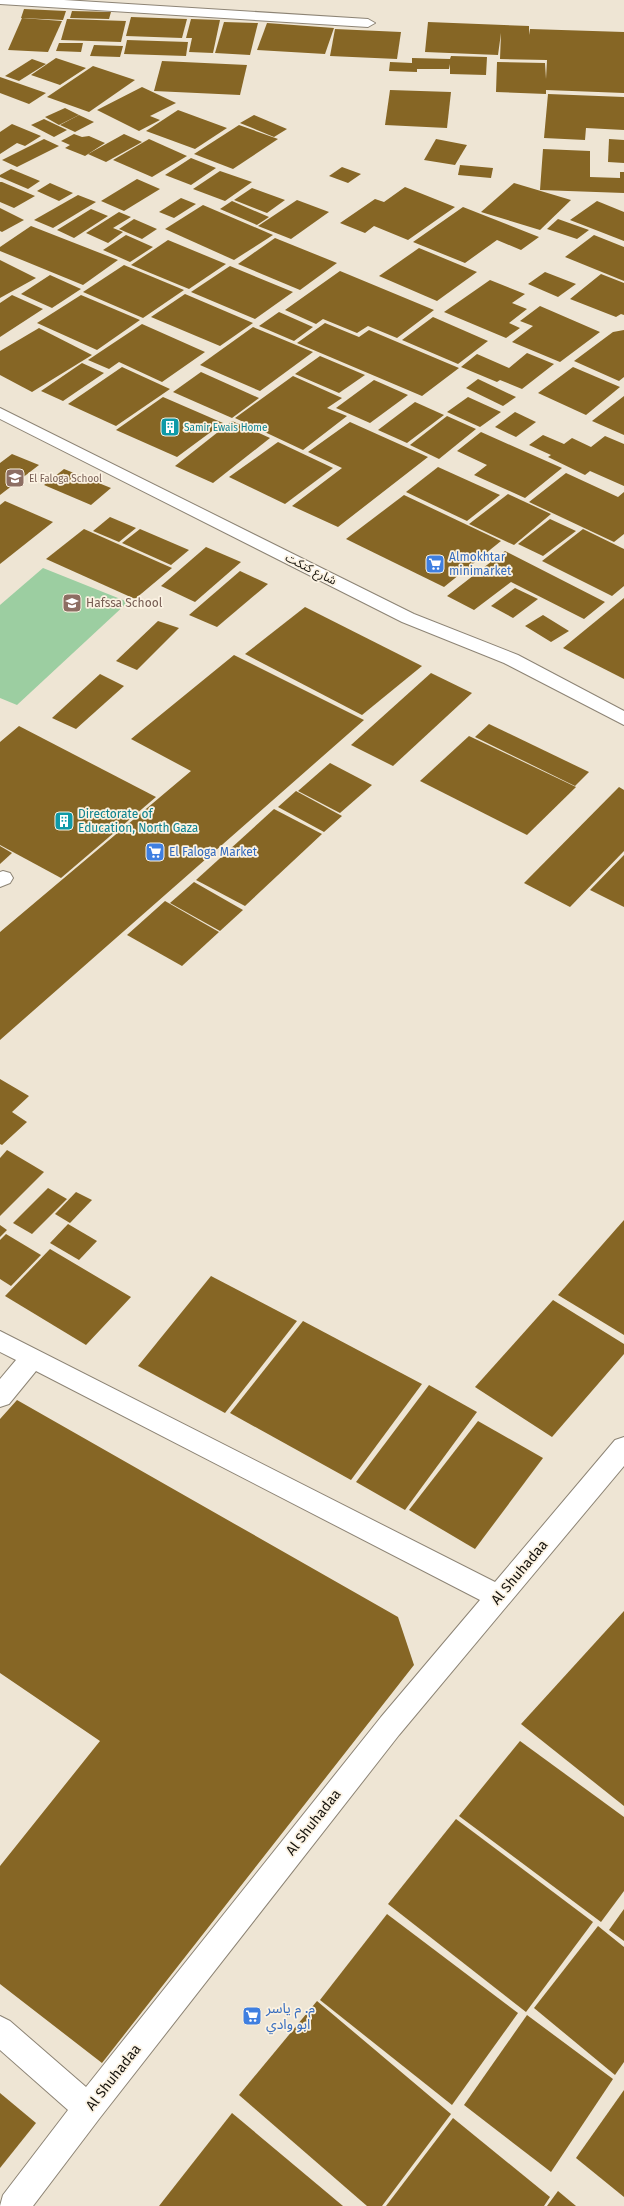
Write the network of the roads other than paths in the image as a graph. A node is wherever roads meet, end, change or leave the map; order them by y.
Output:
1 (0, 0) edge
2 (368, 23) dead end
3 (0, 413) edge
4 (624, 719) edge
5 (0, 1341) edge
6 (32, 1358) junction
7 (0, 1397) edge
8 (624, 1448) edge
9 (498, 1596) junction
10 (0, 2031) edge
11 (88, 2108) junction
12 (14, 2206) edge

1 - 2 street
3 - 4 street, شارع كتكت
5 - 6 street
6 - 7 street
6 - 9 street
8 - 9 street, Al Shuhadaa
9 - 11 street, Al Shuhadaa
10 - 11 street
11 - 12 street, Al Shuhadaa

